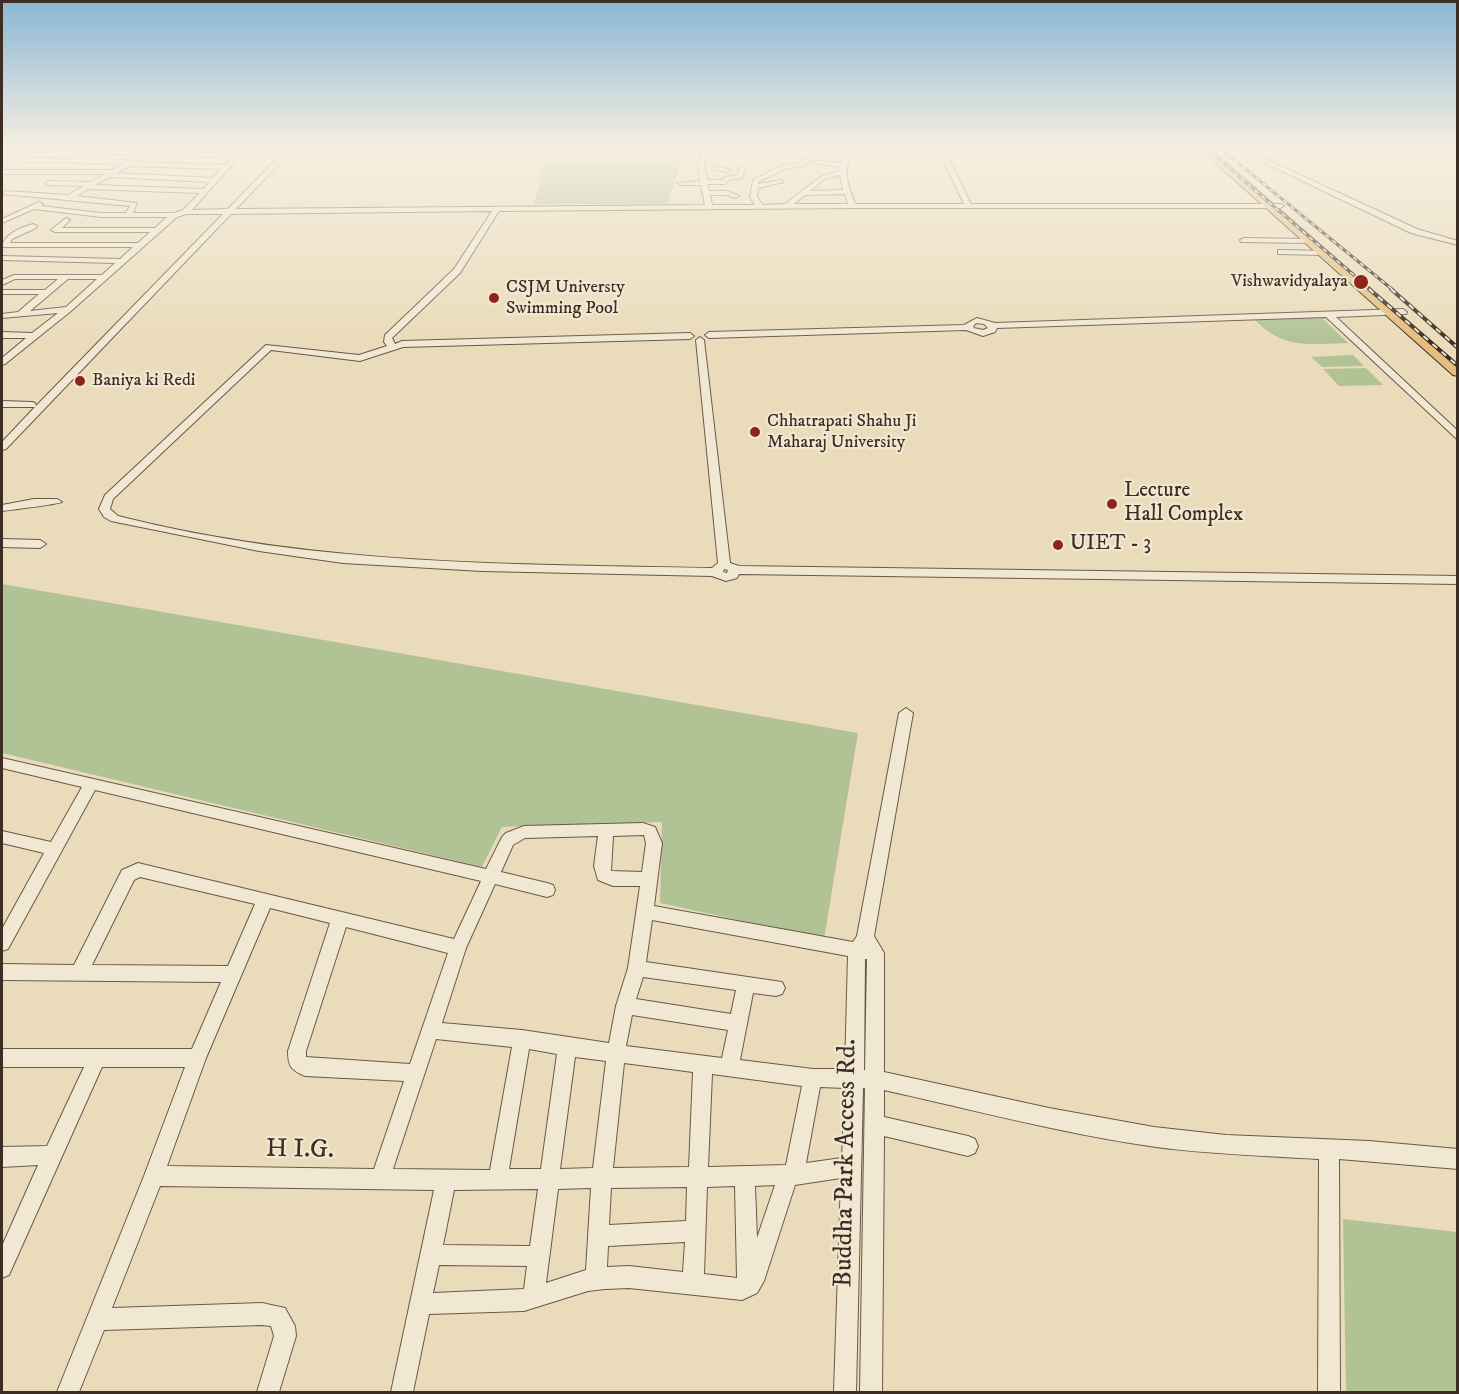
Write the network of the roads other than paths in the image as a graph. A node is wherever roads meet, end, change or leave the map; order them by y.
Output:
1 (16, 214) edge
2 (93, 214) edge
3 (178, 214) edge
4 (223, 214) edge
5 (223, 214) edge
6 (494, 214) edge
7 (1283, 214) edge
8 (1285, 214) edge
9 (1378, 214) edge
10 (128, 215) joint
11 (174, 215) junction
12 (66, 220) dead end
13 (2, 221) edge
14 (33, 226) dead end
15 (158, 230) junction
16 (1244, 240) dead end
17 (1309, 241) junction
18 (1458, 243) edge
19 (4, 244) edge
20 (141, 245) junction
21 (1281, 252) dead end
22 (1322, 253) junction
23 (2, 258) edge
24 (123, 261) junction
25 (66, 277) junction
26 (104, 277) junction
27 (2, 283) edge
28 (2, 292) edge
29 (47, 292) junction
30 (68, 309) junction
31 (1390, 312) junction
32 (1403, 312) junction
33 (1328, 314) junction
34 (19, 315) junction
35 (2, 316) edge
36 (2, 335) edge
37 (34, 336) junction
38 (700, 337) junction
39 (392, 346) junction
40 (1458, 358) edge
41 (2, 362) edge
42 (1458, 372) edge
43 (2, 404) edge
44 (32, 405) junction
45 (1458, 437) edge
46 (3, 441) edge
47 (57, 502) dead end
48 (2, 508) edge
49 (2, 543) edge
50 (40, 544) dead end
51 (725, 569) junction
52 (1458, 580) edge
53 (906, 713) dead end
54 (2, 763) edge
55 (90, 785) junction
56 (606, 830) junction
57 (2, 837) edge
58 (54, 849) junction
59 (490, 878) junction
60 (650, 879) junction
61 (547, 890) dead end
62 (265, 901) junction
63 (646, 912) junction
64 (340, 919) junction
65 (2, 944) edge
66 (458, 948) junction
67 (866, 948) junction
68 (637, 968) junction
69 (2, 972) edge
70 (79, 973) junction
71 (233, 974) junction
72 (746, 984) junction
73 (776, 988) dead end
74 (625, 1006) junction
75 (738, 1023) junction
76 (430, 1030) junction
77 (522, 1039) junction
78 (567, 1047) junction
79 (616, 1053) junction
80 (2, 1058) edge
81 (97, 1058) junction
82 (197, 1058) junction
83 (703, 1064) junction
84 (729, 1068) junction
85 (416, 1073) junction
86 (813, 1078) junction
87 (865, 1079) junction
88 (874, 1124) junction
89 (968, 1146) dead end
90 (1329, 1151) junction
91 (54, 1155) junction
92 (2, 1157) edge
93 (1458, 1159) edge
94 (850, 1167) junction
95 (791, 1175) junction
96 (154, 1176) junction
97 (745, 1176) junction
98 (602, 1177) junction
99 (697, 1177) junction
100 (380, 1179) junction
101 (498, 1179) junction
102 (550, 1179) junction
103 (446, 1180) junction
104 (695, 1231) junction
105 (597, 1236) junction
106 (430, 1255) junction
107 (539, 1256) junction
108 (2, 1268) edge
109 (596, 1279) junction
110 (693, 1285) junction
111 (748, 1288) junction
112 (533, 1298) junction
113 (420, 1304) junction
114 (96, 1319) junction
115 (68, 1392) edge
116 (268, 1392) edge
117 (402, 1392) edge
118 (845, 1392) edge
119 (871, 1392) edge
120 (1329, 1392) edge

1 - 13 street
2 - 10 street
3 - 11 street
4 - 44 street
5 - 46 street
6 - 39 street
7 - 17 highway
8 - 32 highway
9 - 18 street
10 - 11 street
11 - 15 street
12 - 15 street
14 - 19 street
15 - 20 street
16 - 17 street
17 - 22 highway
19 - 20 street
20 - 24 street
21 - 22 street
22 - 31 highway
23 - 24 street
24 - 26 street
25 - 26 street
25 - 27 street
25 - 29 street
26 - 30 street
28 - 29 street
29 - 34 street
30 - 34 street
30 - 37 street
31 - 32 street
31 - 33 street
31 - 42 highway
32 - 40 highway
33 - 38 street
33 - 45 street
34 - 35 street
36 - 37 street
37 - 41 street
38 - 39 street
38 - 51 street
39 - 51 street
43 - 44 street
44 - 46 street
47 - 48 street
49 - 50 street
51 - 52 street
53 - 67 street, Buddha Park Access Rd.
54 - 55 street
55 - 58 street
55 - 59 street
56 - 59 street
56 - 60 street
56 - 60 street
57 - 58 street
58 - 65 street
59 - 61 street
59 - 66 street
60 - 63 street
62 - 64 street
62 - 70 street
62 - 71 street
63 - 67 street
63 - 68 street
64 - 66 street
64 - 85 street
66 - 76 street
67 - 87 street, Buddha Park Access Rd.
68 - 72 street
68 - 74 street
69 - 70 street
70 - 71 street
71 - 82 street
72 - 73 street
72 - 75 street
74 - 75 street
74 - 79 street
75 - 84 street
76 - 77 street
76 - 85 street
77 - 78 street
77 - 101 street
78 - 79 street
78 - 102 street
79 - 83 street
79 - 98 street
80 - 81 street
81 - 82 street
81 - 91 street
82 - 96 street
83 - 84 street
83 - 99 street
84 - 86 street
85 - 100 street
86 - 87 street
86 - 95 street
87 - 88 street, Buddha Park Access Rd.
87 - 90 street
87 - 94 street, Buddha Park Access Rd.
88 - 89 street
88 - 119 street, Buddha Park Access Rd.
90 - 93 street
90 - 120 street
91 - 92 street
91 - 108 street
94 - 95 street, H I.G.
94 - 118 street, Buddha Park Access Rd.
95 - 97 street, H I.G.
95 - 111 street
96 - 100 street, H I.G.
96 - 114 street
97 - 99 street, H I.G.
97 - 111 street
98 - 99 street, H I.G.
98 - 102 street, H I.G.
98 - 105 street
99 - 104 street
100 - 103 street, H I.G.
101 - 102 street, H I.G.
101 - 103 street, H I.G.
102 - 107 street
103 - 106 street
104 - 105 street
104 - 110 street
105 - 109 street
106 - 107 street
106 - 113 street
107 - 112 street
109 - 110 street
109 - 112 street
110 - 111 street
112 - 113 street
113 - 117 street
114 - 115 street
114 - 116 street

